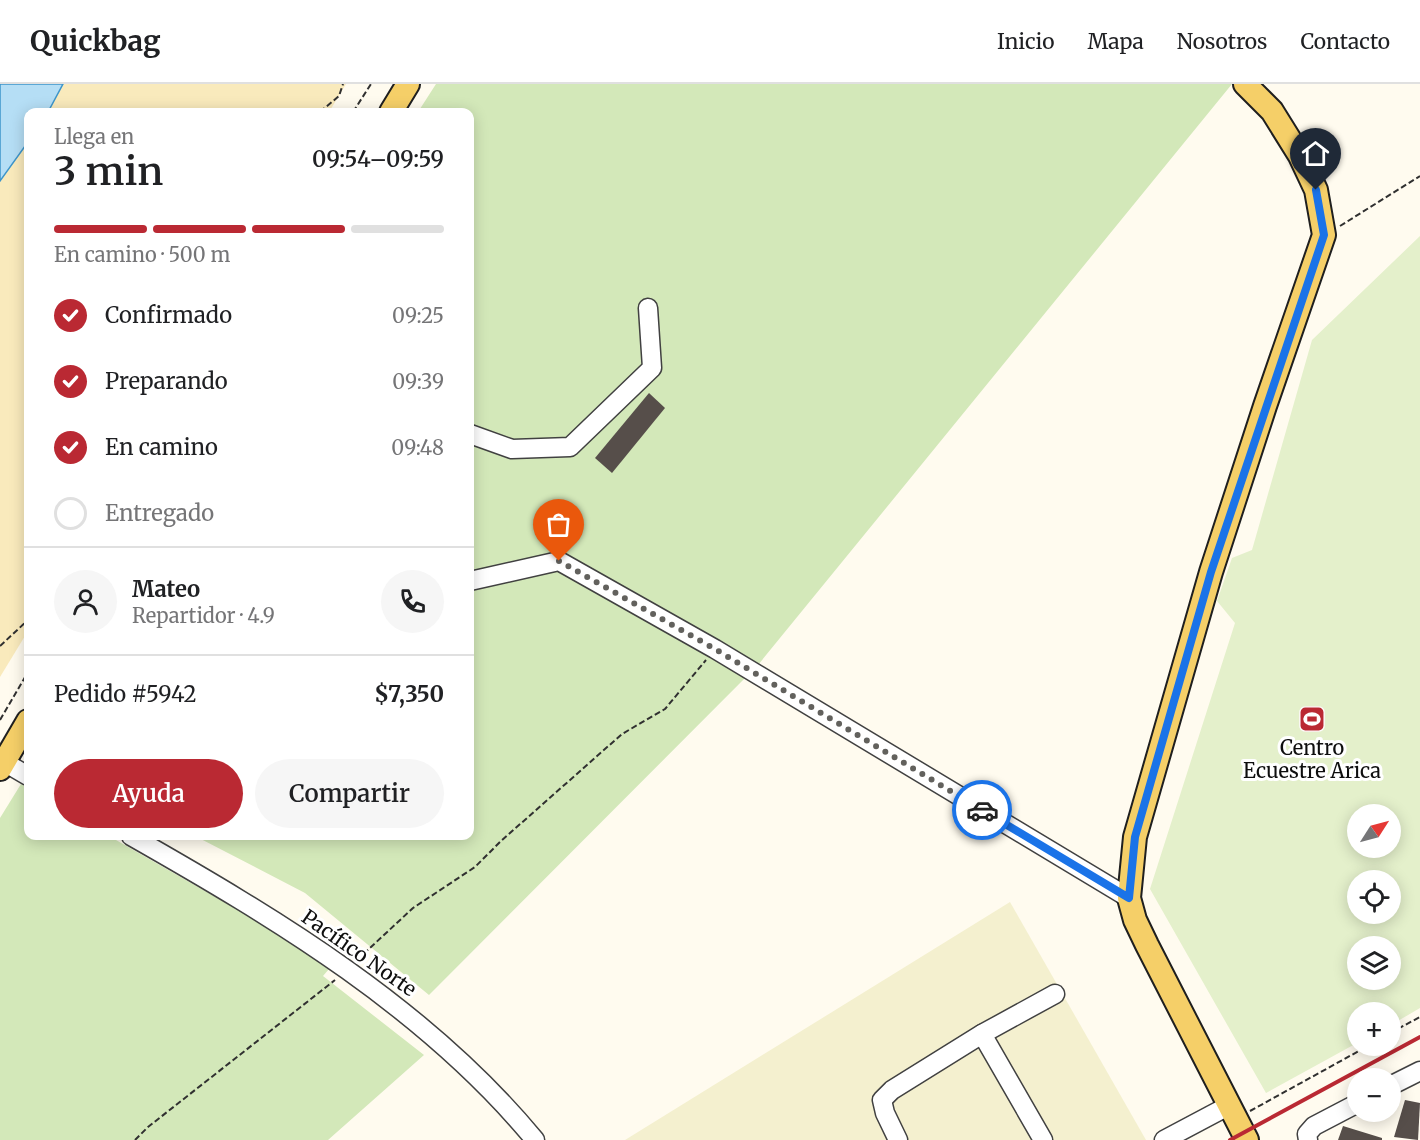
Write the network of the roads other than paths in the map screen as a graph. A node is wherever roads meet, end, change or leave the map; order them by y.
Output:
1 (408, 84) edge
2 (1245, 84) edge
3 (393, 108) edge
4 (648, 308) dead end
5 (474, 435) edge
6 (474, 580) edge
7 (24, 727) edge
8 (2, 765) edge
9 (24, 774) edge
10 (138, 840) edge
11 (1129, 898) junction
12 (1055, 994) dead end
13 (982, 1034) junction
14 (1420, 1073) edge
15 (1401, 1081) edge
16 (1347, 1110) edge
17 (1233, 1112) junction
18 (535, 1140) edge
19 (898, 1140) edge
20 (1043, 1140) edge
21 (1164, 1140) edge
22 (1247, 1140) edge
23 (1308, 1140) edge

1 - 3 main road
2 - 11 main road
4 - 5 street
6 - 11 street
7 - 8 main road
8 - 9 street
10 - 18 street, Pacífico Norte
11 - 17 main road
12 - 13 street
13 - 19 street
13 - 20 street
14 - 15 street
16 - 23 street
17 - 21 street
17 - 22 main road

